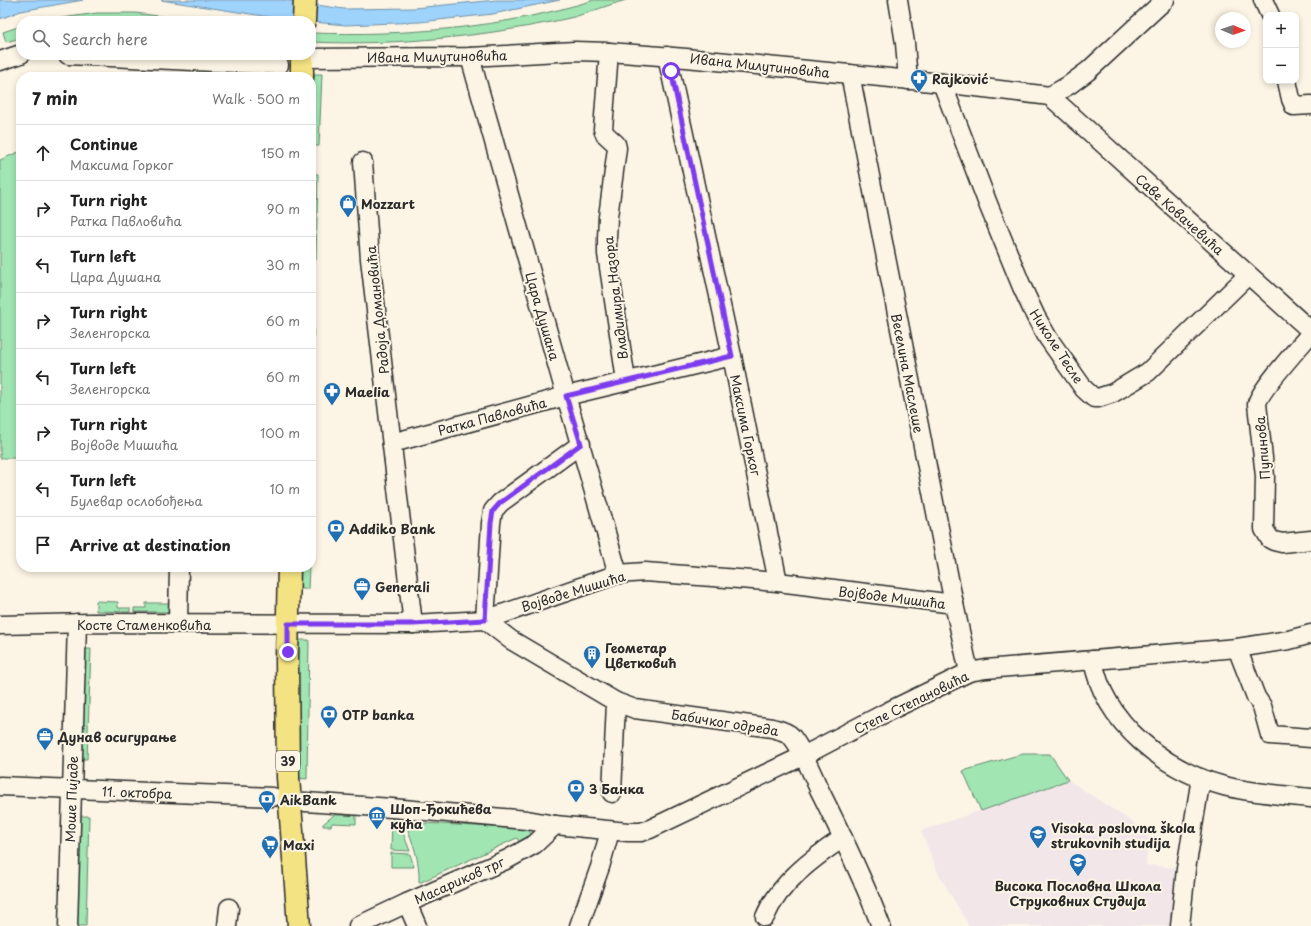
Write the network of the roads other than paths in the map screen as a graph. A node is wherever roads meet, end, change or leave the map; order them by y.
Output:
1 (305, 0) edge
2 (898, 0) edge
3 (1165, 0) edge
4 (1263, 0) edge
5 (1269, 12) edge
6 (304, 16) edge
7 (609, 52) junction
8 (16, 56) edge
9 (668, 56) junction
10 (470, 57) junction
11 (173, 60) edge
12 (0, 61) edge
13 (302, 63) edge
14 (278, 65) dead end
15 (850, 74) junction
16 (908, 80) junction
17 (942, 83) junction
18 (1288, 84) edge
19 (1050, 96) junction
20 (1303, 105) edge
21 (363, 162) dead end
22 (1248, 275) junction
23 (1311, 332) edge
24 (732, 356) junction
25 (627, 381) junction
26 (566, 396) junction
27 (392, 443) junction
28 (581, 444) junction
29 (1311, 540) edge
30 (179, 572) edge
31 (289, 572) edge
32 (618, 574) junction
33 (778, 582) junction
34 (954, 604) junction
35 (485, 620) junction
36 (77, 623) junction
37 (178, 623) junction
38 (288, 624) junction
39 (413, 624) junction
40 (0, 625) edge
41 (1311, 634) edge
42 (1237, 648) junction
43 (1093, 660) junction
44 (969, 672) junction
45 (616, 702) junction
46 (1311, 738) edge
47 (803, 756) junction
48 (1201, 778) junction
49 (0, 786) edge
50 (71, 789) junction
51 (612, 793) dead end
52 (1311, 798) edge
53 (282, 799) junction
54 (555, 825) junction
55 (610, 831) junction
56 (843, 838) junction
57 (407, 902) junction
58 (229, 908) dead end
59 (765, 917) dead end
60 (68, 926) edge
61 (227, 926) edge
62 (299, 926) edge
63 (358, 926) edge
64 (417, 926) edge
65 (579, 926) edge
66 (881, 926) edge
67 (1180, 926) edge

1 - 6 main road
2 - 16 street
3 - 19 street
4 - 5 street
7 - 9 street, Ивана Милутиновића
7 - 10 street, Ивана Милутиновића
7 - 25 street, Владимира Назора
8 - 12 street
9 - 15 street, Ивана Милутиновића
9 - 24 street, Максима Горког
10 - 13 street, Ивана Милутиновића
10 - 26 street, Цара Душана
11 - 14 street
15 - 16 street, Ивана Милутиновића
15 - 34 street, Веселина Маслеше
16 - 17 street, Ивана Милутиновића
17 - 19 street, Ивана Милутиновића
17 - 22 street, Николе Тесле
18 - 20 street
19 - 22 street, Саве Ковачевића
21 - 27 street, Радоја Домановића
22 - 23 street, Саве Ковачевића
23 - 29 street, Пупинова
24 - 25 street, Ратка Павловића
24 - 33 street, Максима Горког
25 - 26 street, Ратка Павловића
26 - 27 street, Ратка Павловића
26 - 28 street, Цара Душана
27 - 39 street, Радоја Домановића
28 - 32 street, Цара Душана
28 - 35 street
30 - 37 street
31 - 38 main road, 39
32 - 33 street, Војводе Мишића
32 - 35 street, Војводе Мишића
33 - 34 street, Војводе Мишића
34 - 44 street, Веселина Маслеше
35 - 39 street, Војводе Мишића
35 - 45 street, Бабичког одреда
36 - 37 street, Косте Стаменковића
36 - 40 street, Косте Стаменковића
36 - 50 street, Моше Пијаде
37 - 38 street, Косте Стаменковића
38 - 39 street, Војводе Мишића
38 - 53 main road, 39
41 - 42 street, Степе Степановића
42 - 43 street, Степе Степановића
42 - 46 street
43 - 44 street, Степе Степановића
43 - 48 street
44 - 47 street, Степе Степановића
45 - 47 street, Бабичког одреда
45 - 51 street
47 - 55 street, Степе Степановића
47 - 56 street, Бабичког одреда
48 - 52 street
48 - 67 street
49 - 50 street, 11. октобра
50 - 53 street, 11. октобра
50 - 60 street, Моше Пијаде
53 - 54 street
53 - 62 main road, 39
54 - 55 street
54 - 57 street, Масариков трг
55 - 65 street
56 - 59 street
56 - 66 street, Бабичког одреда
57 - 63 street, Масариков трг
57 - 64 street, Масариков трг
58 - 61 street

